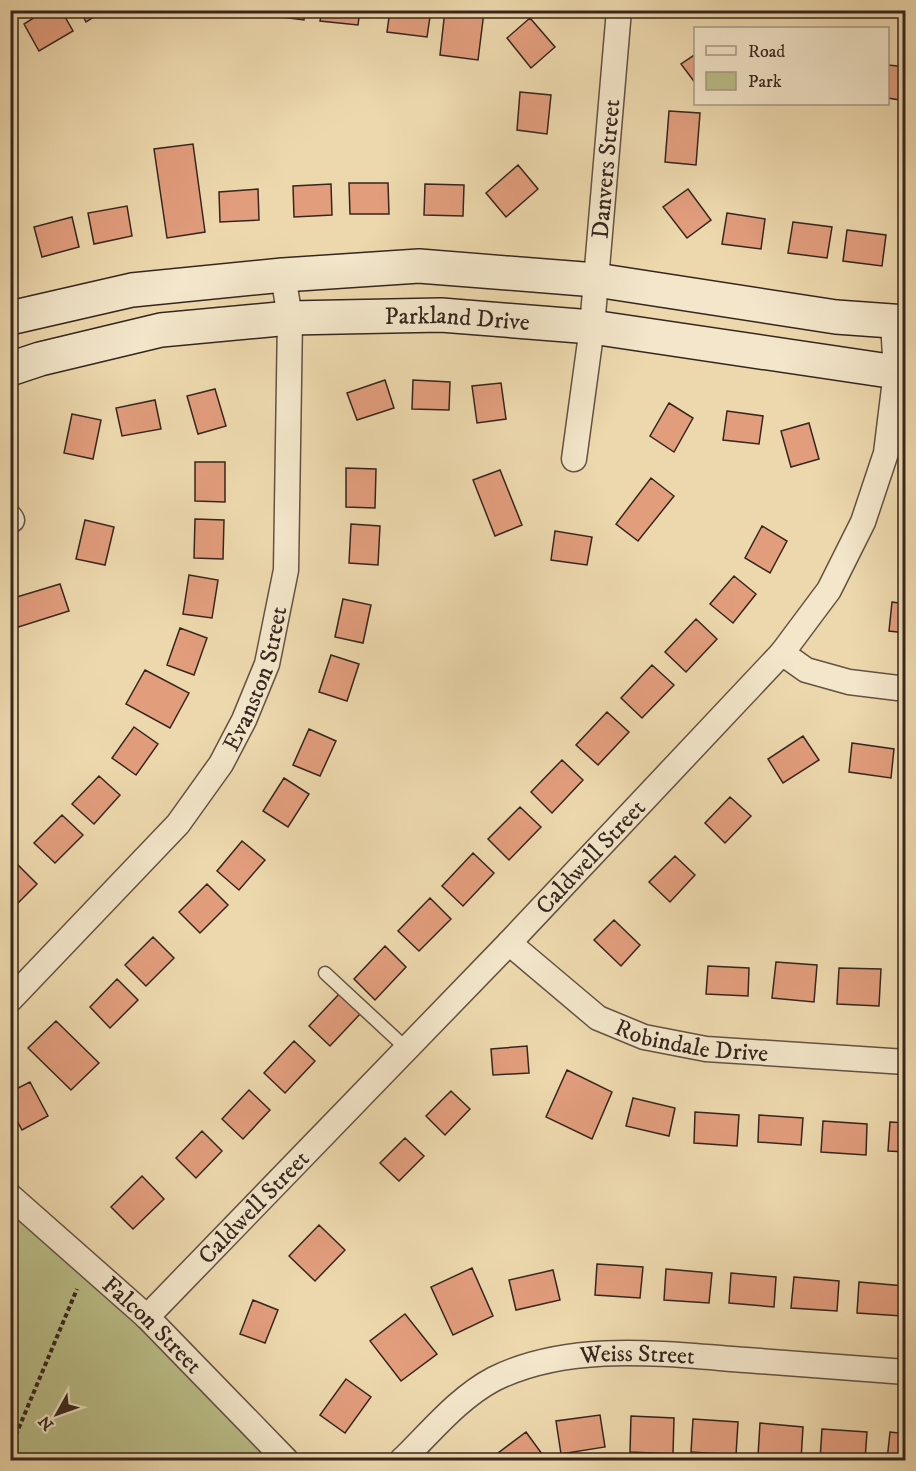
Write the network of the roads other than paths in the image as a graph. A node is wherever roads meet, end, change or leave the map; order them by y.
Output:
1 (619, 10) edge
2 (283, 275) junction
3 (596, 280) junction
4 (10, 318) edge
5 (290, 318) junction
6 (899, 322) edge
7 (592, 327) junction
8 (10, 369) edge
9 (901, 372) edge
10 (574, 459) dead end
11 (782, 653) junction
12 (906, 689) edge
13 (509, 943) junction
14 (325, 973) dead end
15 (10, 1000) edge
16 (407, 1049) junction
17 (906, 1062) edge
18 (10, 1196) edge
19 (147, 1317) junction
20 (906, 1372) edge
21 (286, 1461) edge
22 (402, 1461) edge

1 - 3 street, Danvers Street
2 - 3 street, Parkland Drive
2 - 4 street, Parkland Drive
2 - 5 street, Evanston Street
3 - 6 street, Parkland Drive
3 - 7 street, Danvers Street
5 - 7 street, Parkland Drive
5 - 8 street, Parkland Drive
5 - 15 street, Evanston Street
6 - 9 street, Caldwell Street
7 - 9 street, Parkland Drive
7 - 10 street, Danvers Street
9 - 11 street, Caldwell Street
11 - 12 street
11 - 13 street, Caldwell Street
13 - 16 street, Caldwell Street
13 - 17 street, Robindale Drive
14 - 16 lane
16 - 19 street, Caldwell Street
18 - 19 street, Falcon Street
19 - 21 street, Falcon Street
20 - 22 street, Weiss Street

